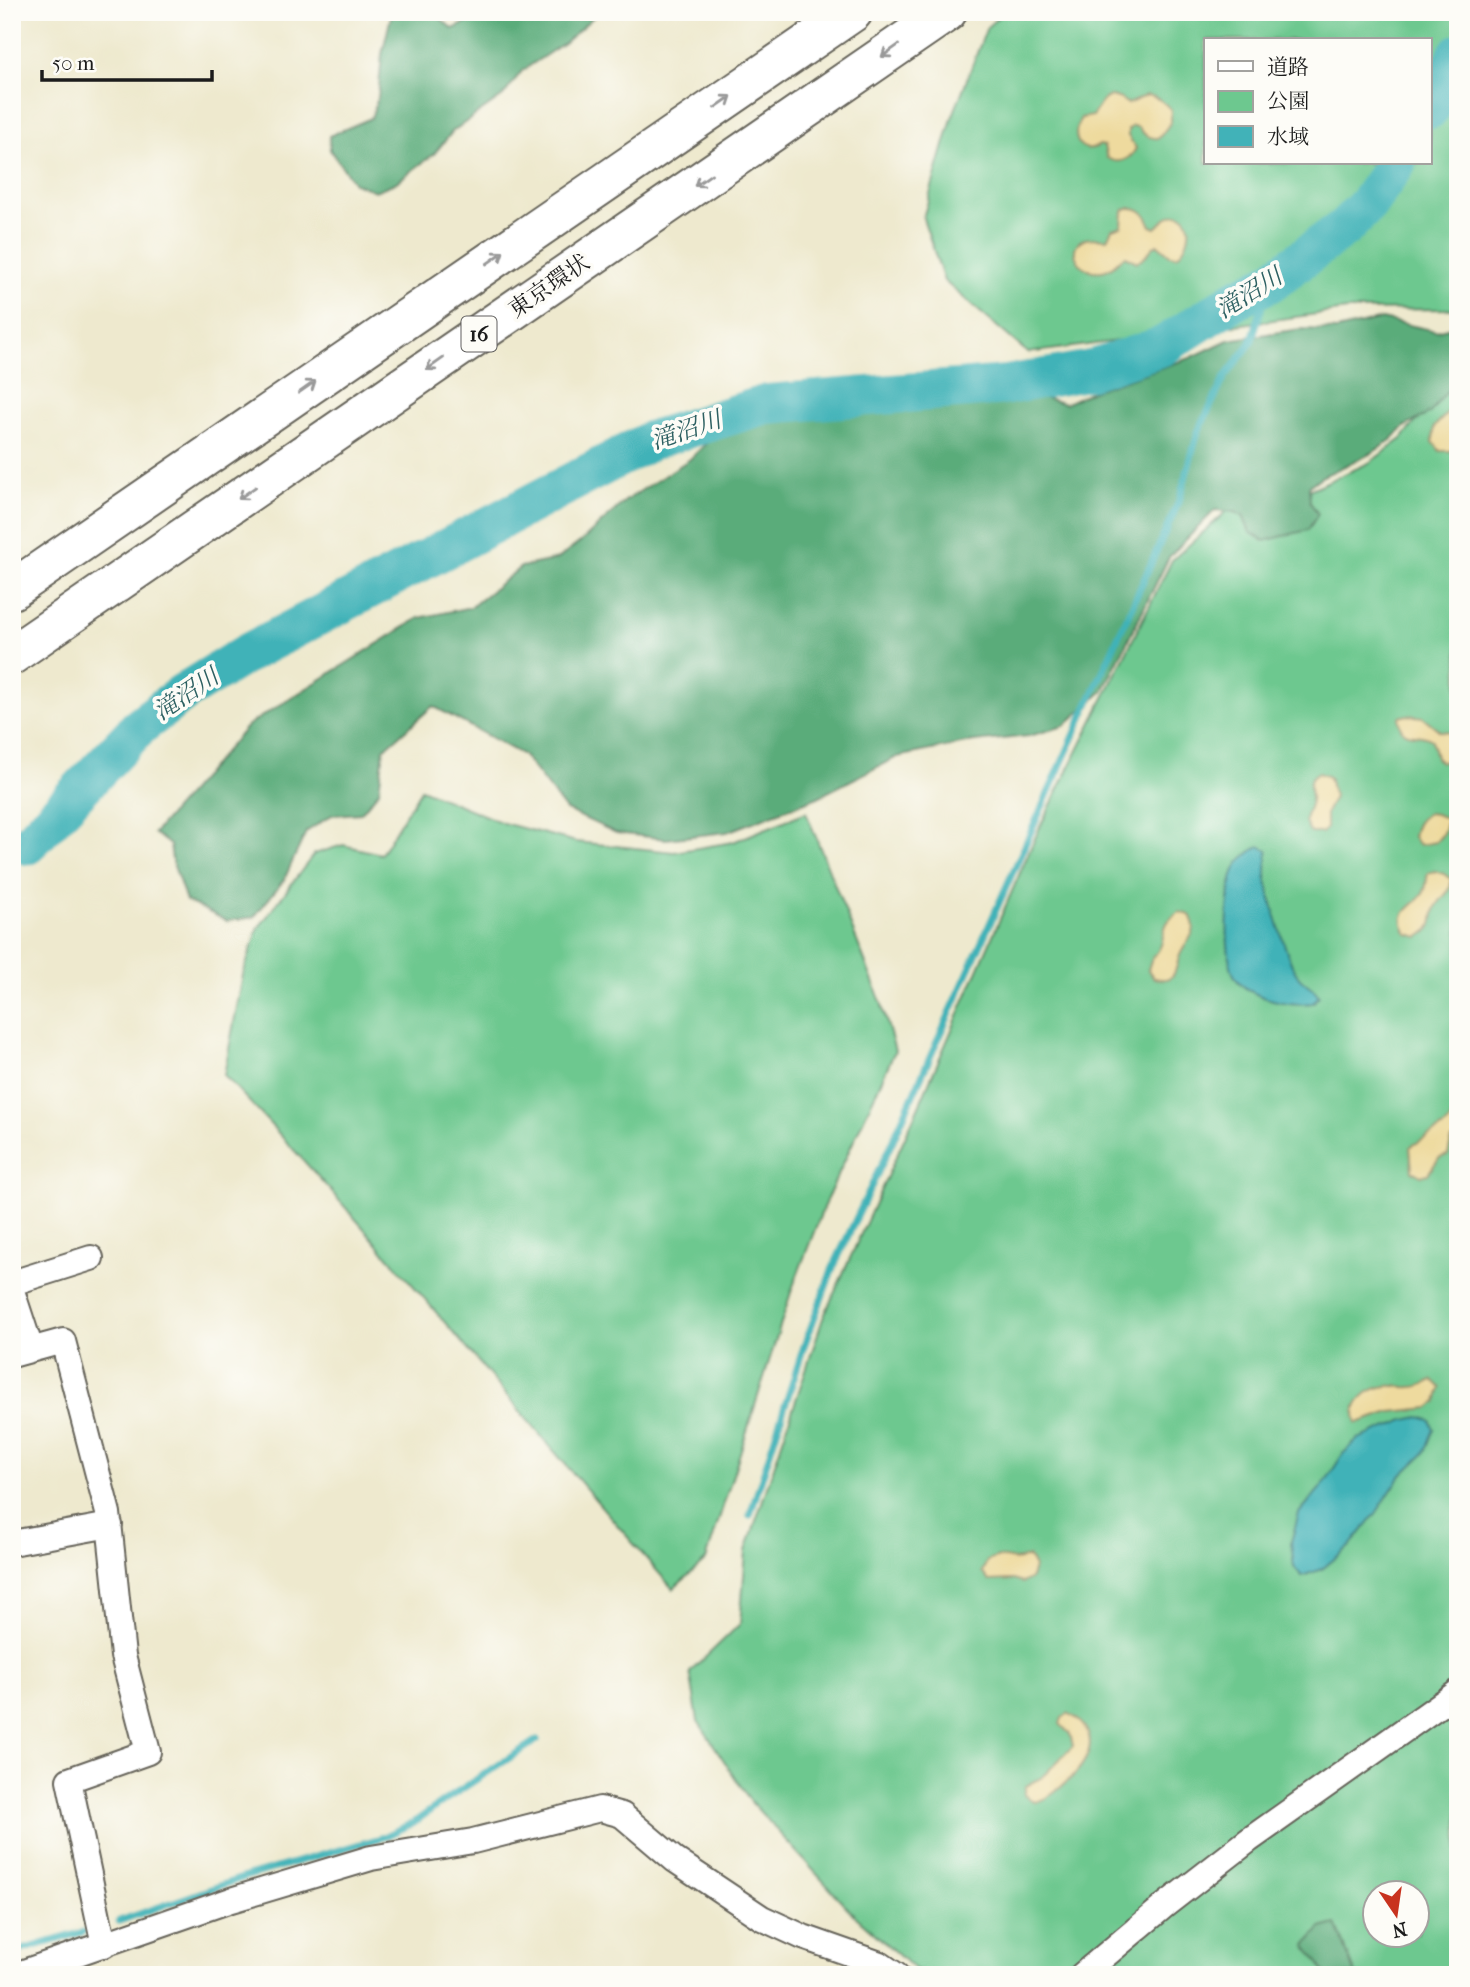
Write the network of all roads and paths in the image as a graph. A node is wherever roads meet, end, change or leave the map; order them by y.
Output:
1 (853, 12) edge
2 (947, 12) edge
3 (133, 507) junction
4 (12, 569) edge
5 (12, 590) edge
6 (12, 655) edge
7 (91, 1258) dead end
8 (12, 1283) edge
9 (12, 1291) edge
10 (22, 1352) edge
11 (110, 1525) junction
12 (12, 1544) edge
13 (1458, 1692) edge
14 (104, 1945) junction
15 (15, 1975) edge
16 (896, 1975) edge
17 (1082, 1975) edge

3 -> 1 highway, 16
2 -> 6 highway, 東京環状 / 16
3 - 4 highway
3 - 5 highway, 16
7 - 8 street
9 - 10 street
10 - 11 street
11 - 12 street
11 - 14 street
13 - 17 street
14 - 15 street
14 - 16 street

